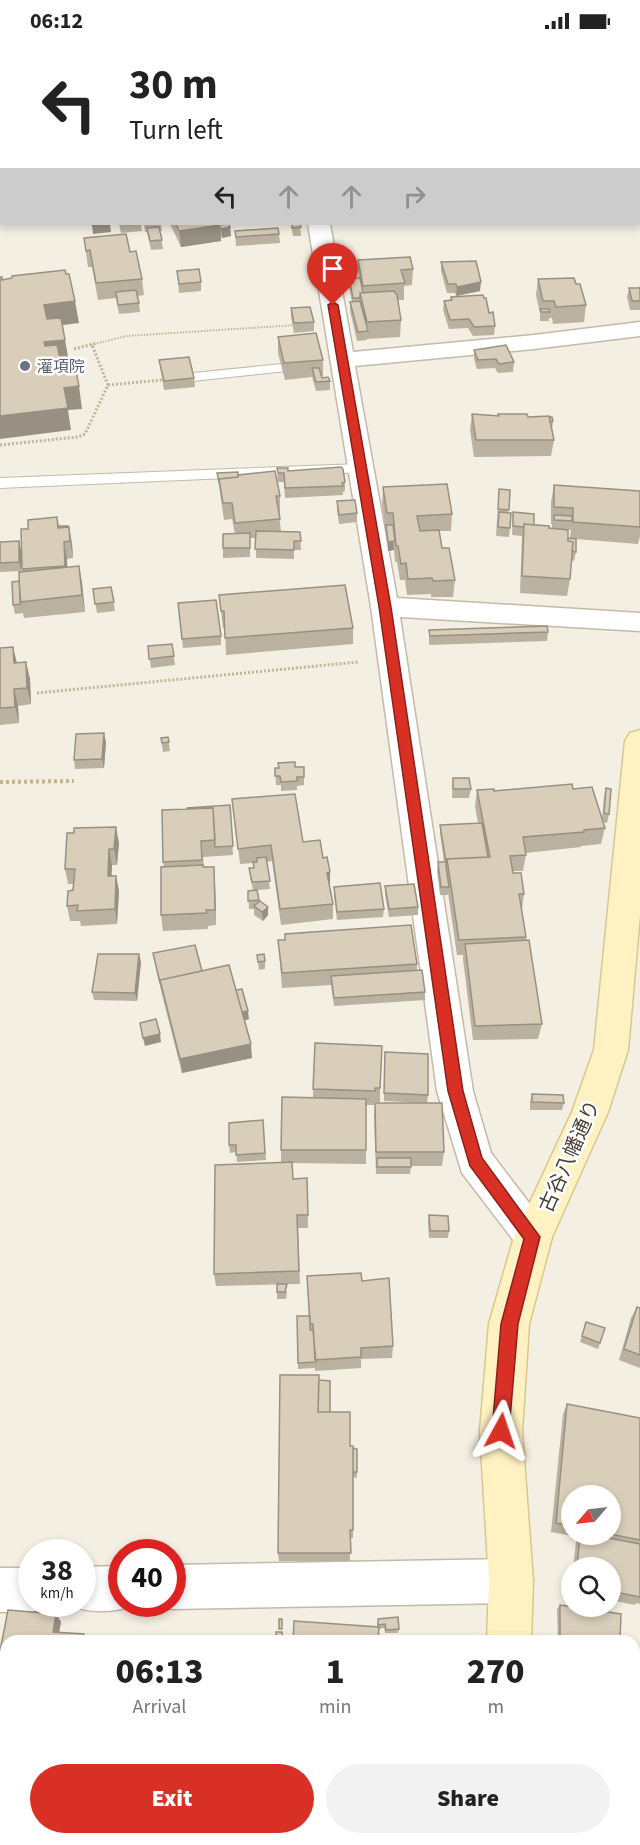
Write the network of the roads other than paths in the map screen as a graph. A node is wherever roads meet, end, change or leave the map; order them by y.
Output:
1 (319, 225) edge
2 (640, 329) edge
3 (339, 362) junction
4 (282, 368) edge
5 (193, 377) edge
6 (360, 469) junction
7 (0, 483) edge
8 (385, 607) junction
9 (640, 622) edge
10 (640, 741) edge
11 (533, 1237) junction
12 (511, 1581) junction
13 (186, 1587) edge
14 (0, 1590) edge
15 (18, 1590) edge
16 (509, 1635) edge

1 - 3 street
2 - 3 street
3 - 6 street
4 - 5 lane
6 - 7 lane
6 - 8 street
8 - 9 street
8 - 11 street
10 - 11 street, 古谷八幡通り
11 - 12 street, 古谷八幡通り
12 - 13 street
12 - 16 street, 古谷八幡通り
14 - 15 street

